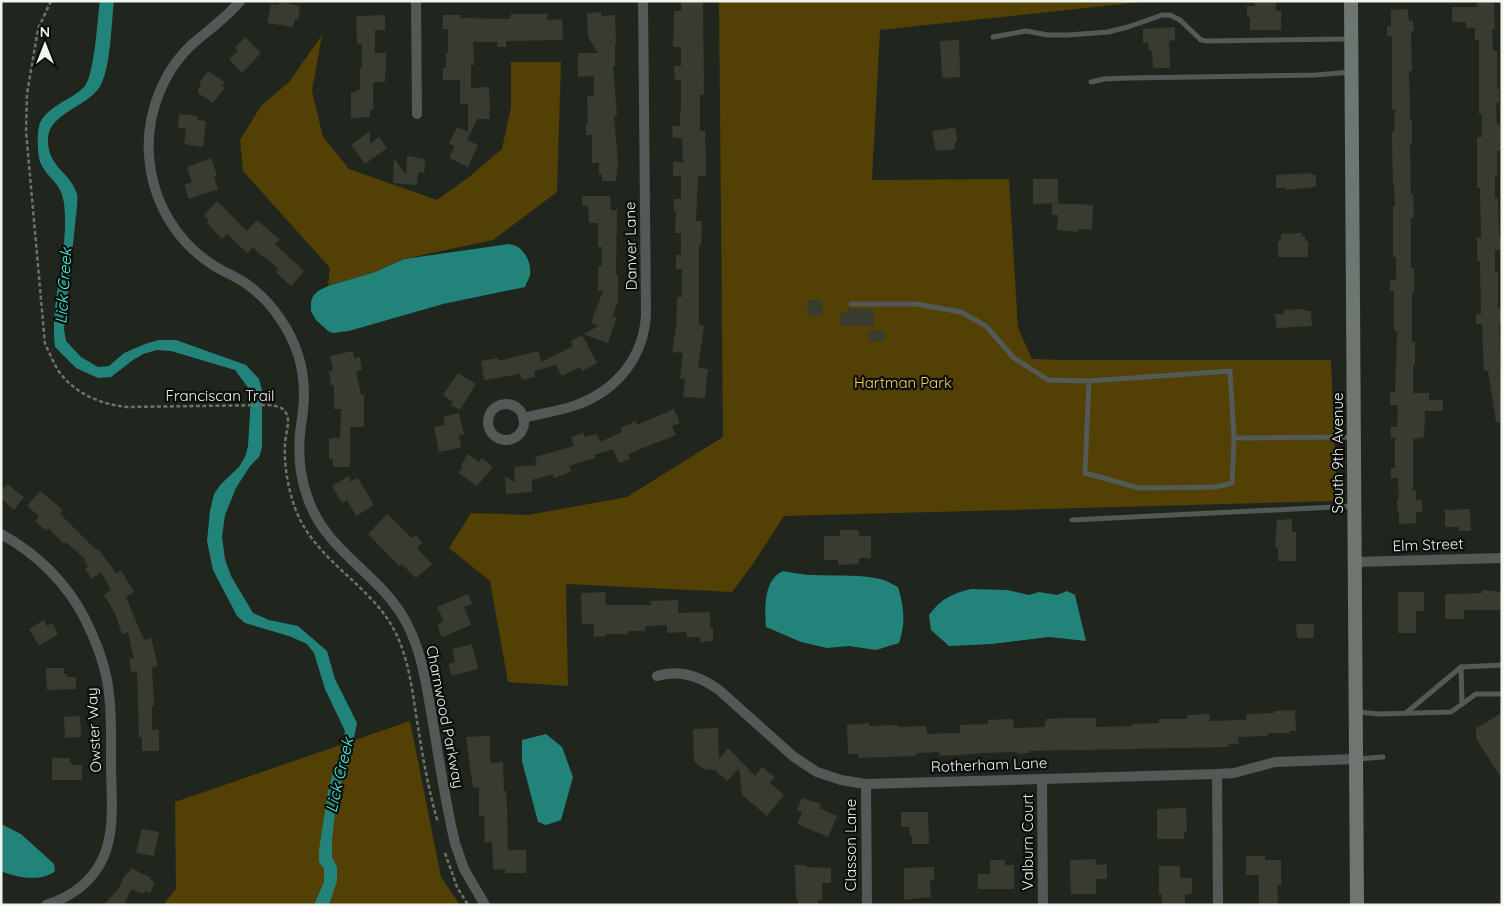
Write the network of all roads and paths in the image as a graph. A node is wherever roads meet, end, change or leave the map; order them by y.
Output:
1 (51, 1) edge
2 (240, 1) edge
3 (416, 1) edge
4 (643, 1) edge
5 (1351, 1) edge
6 (993, 37) dead end
7 (1351, 39) junction
8 (1351, 72) junction
9 (1091, 82) dead end
10 (416, 114) dead end
11 (851, 304) dead end
12 (1089, 381) junction
13 (523, 418) dead end
14 (1354, 437) junction
15 (1234, 438) junction
16 (1354, 506) junction
17 (1072, 520) dead end
18 (1, 534) edge
19 (1502, 558) edge
20 (1355, 562) junction
21 (1502, 665) edge
22 (1461, 667) junction
23 (657, 676) dead end
24 (1502, 694) edge
25 (1462, 704) junction
26 (1356, 712) junction
27 (1406, 713) junction
28 (1383, 757) dead end
29 (1356, 760) junction
30 (1217, 774) junction
31 (1042, 779) junction
32 (866, 784) junction
33 (438, 823) dead end
34 (445, 852) dead end
35 (46, 905) edge
36 (468, 905) edge
37 (485, 905) edge
38 (867, 905) edge
39 (1043, 905) edge
40 (1218, 905) edge
41 (1357, 905) edge

1 - 33 path, Franciscan Trail
2 - 37 street, Charnwood Parkway
3 - 10 street
4 - 13 street, Danver Lane
5 - 7 street, South 9th Avenue
6 - 7 lane
7 - 8 street, South 9th Avenue
8 - 9 lane
8 - 14 street, South 9th Avenue
11 - 12 lane
12 - 15 lane
12 - 15 lane
14 - 15 lane
14 - 16 street, South 9th Avenue
16 - 17 lane
16 - 20 street, South 9th Avenue
18 - 35 street, Owster Way
19 - 20 street, Elm Street
20 - 26 street, South 9th Avenue
21 - 22 lane
22 - 25 lane
22 - 27 lane
23 - 32 street, Rotherham Lane
24 - 25 lane
25 - 27 lane
26 - 27 lane
26 - 29 street, South 9th Avenue
28 - 29 lane
29 - 30 street, Rotherham Lane
29 - 41 street, South 9th Avenue
30 - 31 street, Rotherham Lane
30 - 40 street
31 - 32 street, Rotherham Lane
31 - 39 street, Valburn Court
32 - 38 street, Classon Lane
34 - 36 path

